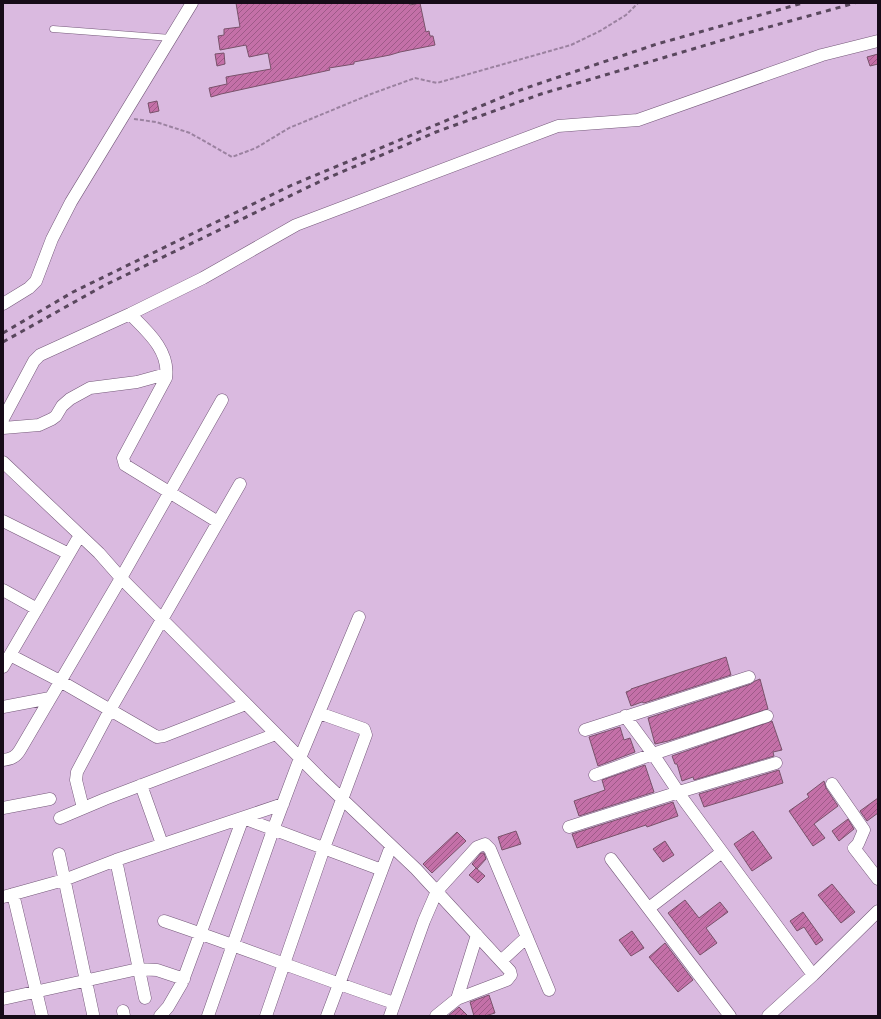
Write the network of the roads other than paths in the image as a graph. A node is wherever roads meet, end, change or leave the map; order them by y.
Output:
1 (192, 3) edge
2 (53, 29) dead end
3 (171, 38) junction
4 (878, 41) edge
5 (3, 304) edge
6 (130, 314) junction
7 (166, 374) junction
8 (222, 400) dead end
9 (3, 419) edge
10 (3, 428) edge
11 (3, 462) edge
12 (240, 484) dead end
13 (169, 493) junction
14 (3, 521) edge
15 (218, 522) junction
16 (80, 535) junction
17 (69, 554) junction
18 (121, 578) junction
19 (3, 590) edge
20 (37, 609) junction
21 (359, 617) dead end
22 (163, 619) junction
23 (10, 655) junction
24 (3, 666) edge
25 (750, 677) dead end
26 (60, 681) junction
27 (50, 698) junction
28 (246, 704) junction
29 (3, 707) edge
30 (110, 710) junction
31 (319, 713) junction
32 (625, 716) junction
33 (767, 716) dead end
34 (585, 730) dead end
35 (276, 734) junction
36 (653, 754) junction
37 (300, 758) junction
38 (3, 760) edge
39 (776, 763) dead end
40 (595, 774) dead end
41 (832, 784) dead end
42 (141, 785) junction
43 (679, 792) junction
44 (50, 799) dead end
45 (342, 799) junction
46 (283, 804) junction
47 (3, 808) edge
48 (83, 808) junction
49 (60, 818) dead end
50 (242, 818) junction
51 (569, 827) dead end
52 (273, 830) junction
53 (162, 844) junction
54 (392, 846) junction
55 (324, 848) junction
56 (722, 852) junction
57 (59, 854) dead end
58 (611, 859) dead end
59 (116, 860) junction
60 (382, 870) junction
61 (878, 879) edge
62 (64, 880) junction
63 (437, 891) junction
64 (8, 896) edge
65 (649, 908) junction
66 (878, 911) edge
67 (164, 921) dead end
68 (201, 933) junction
69 (477, 935) junction
70 (527, 937) junction
71 (232, 944) junction
72 (501, 961) junction
73 (284, 964) junction
74 (138, 969) junction
75 (813, 975) junction
76 (184, 979) junction
77 (86, 981) junction
78 (339, 984) junction
79 (549, 990) dead end
80 (36, 992) junction
81 (145, 998) dead end
82 (3, 999) edge
83 (457, 999) junction
84 (394, 1003) junction
85 (93, 1014) dead end
86 (42, 1016) edge
87 (160, 1016) edge
88 (208, 1016) edge
89 (266, 1016) edge
90 (327, 1016) edge
91 (390, 1016) edge
92 (436, 1016) edge
93 (730, 1016) edge
94 (768, 1016) edge

1 - 3 street
2 - 3 lane
3 - 5 street
4 - 6 street
6 - 7 street
6 - 9 street
7 - 10 street
7 - 13 street
8 - 13 street
11 - 16 street
12 - 15 street
13 - 15 street
13 - 18 street
14 - 17 street
15 - 22 street
16 - 17 street
16 - 18 street
17 - 20 street
18 - 22 street
18 - 26 street
19 - 20 street
20 - 23 street
21 - 31 street
22 - 28 street
22 - 30 street
23 - 24 street
23 - 26 street
25 - 32 street
26 - 27 street
26 - 30 street
27 - 29 street
27 - 38 street
28 - 30 street
28 - 35 street
30 - 48 street
31 - 37 street
31 - 45 street
32 - 34 street
32 - 36 street
33 - 36 street
35 - 37 street
35 - 42 street
36 - 40 street
36 - 43 street
37 - 45 street
37 - 46 street
39 - 43 street
41 - 61 street
42 - 48 street
42 - 53 street
43 - 51 street
43 - 56 street
44 - 47 street
45 - 54 street
45 - 55 street
46 - 50 street
46 - 52 street
48 - 49 street
50 - 52 street
50 - 53 street
50 - 68 street
52 - 55 street
52 - 71 street
53 - 59 street
54 - 60 street
54 - 63 street
55 - 60 street
55 - 73 street
56 - 65 street
56 - 75 street
57 - 62 street
58 - 65 street
59 - 62 street
59 - 74 street
60 - 78 street
62 - 64 street
62 - 77 street
63 - 69 street
63 - 70 street
63 - 84 street
64 - 80 street
65 - 93 street
66 - 75 street
67 - 68 street
68 - 71 street
68 - 76 street
69 - 72 street
69 - 83 street
70 - 72 street
70 - 79 street
71 - 73 street
71 - 88 street
72 - 83 street
73 - 78 street
73 - 89 street
74 - 76 street
74 - 77 street
74 - 81 street
75 - 94 street
76 - 87 street
77 - 80 street
77 - 85 street
78 - 84 street
78 - 90 street
80 - 82 street
80 - 86 street
83 - 92 street
84 - 91 street

